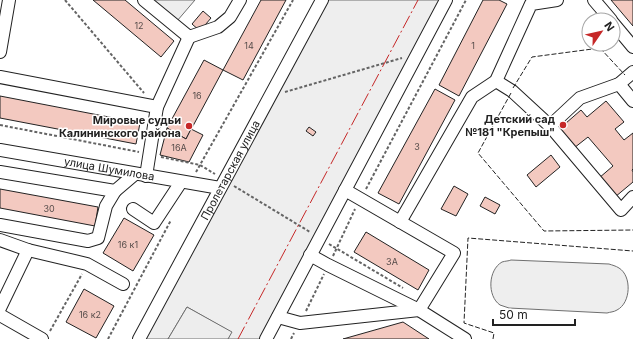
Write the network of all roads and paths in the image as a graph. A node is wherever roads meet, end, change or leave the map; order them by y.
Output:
1 (9, 0) edge
2 (65, 0) edge
3 (144, 0) edge
4 (240, 0) edge
5 (293, 0) edge
6 (322, 0) edge
7 (446, 0) edge
8 (466, 0) edge
9 (557, 0) edge
10 (594, 0) edge
11 (604, 12) edge
12 (621, 33) edge
13 (189, 37) junction
14 (633, 47) edge
15 (0, 52) edge
16 (417, 54) junction
17 (633, 72) edge
18 (0, 77) edge
19 (496, 81) junction
20 (619, 84) junction
21 (269, 97) junction
22 (633, 101) edge
23 (157, 107) junction
24 (550, 126) junction
25 (0, 150) edge
26 (0, 172) edge
27 (140, 175) junction
28 (185, 182) junction
29 (220, 188) junction
30 (345, 190) junction
31 (115, 191) junction
32 (633, 197) edge
33 (361, 199) junction
34 (133, 209) dead end
35 (172, 218) dead end
36 (400, 222) junction
37 (0, 224) edge
38 (0, 240) edge
39 (28, 250) junction
40 (310, 255) junction
41 (87, 264) junction
42 (328, 265) junction
43 (123, 284) dead end
44 (0, 308) edge
45 (419, 310) junction
46 (0, 315) edge
47 (278, 317) junction
48 (300, 324) junction
49 (46, 336) edge
50 (108, 339) edge
51 (139, 339) edge
52 (266, 339) edge
53 (291, 339) edge
54 (465, 339) edge

1 - 15 street
2 - 23 path
3 - 13 street
4 - 13 street
5 - 28 path
6 - 21 street, Пролетарская улица
7 - 16 street
8 - 33 path
9 - 19 street
10 - 11 street
12 - 14 street
13 - 23 street
16 - 21 path
16 - 30 street
17 - 20 street
18 - 23 street
19 - 24 street
19 - 36 street
20 - 22 street
20 - 24 street
21 - 29 street, Пролетарская улица
23 - 27 street
24 - 32 street
25 - 27 street, улица Шумилова
26 - 31 street
27 - 28 street, улица Шумилова
27 - 31 street
28 - 29 street, улица Шумилова
28 - 34 street
29 - 51 street, Пролетарская улица
30 - 33 street
30 - 40 street
31 - 37 street
33 - 36 street
33 - 42 path
35 - 50 path
36 - 45 street
38 - 39 street
39 - 41 street
39 - 44 street
40 - 42 street
40 - 47 street
41 - 43 street
41 - 49 path
42 - 45 street
42 - 48 path
45 - 48 street
45 - 54 street
46 - 49 street
47 - 48 street
47 - 52 street
48 - 53 path

